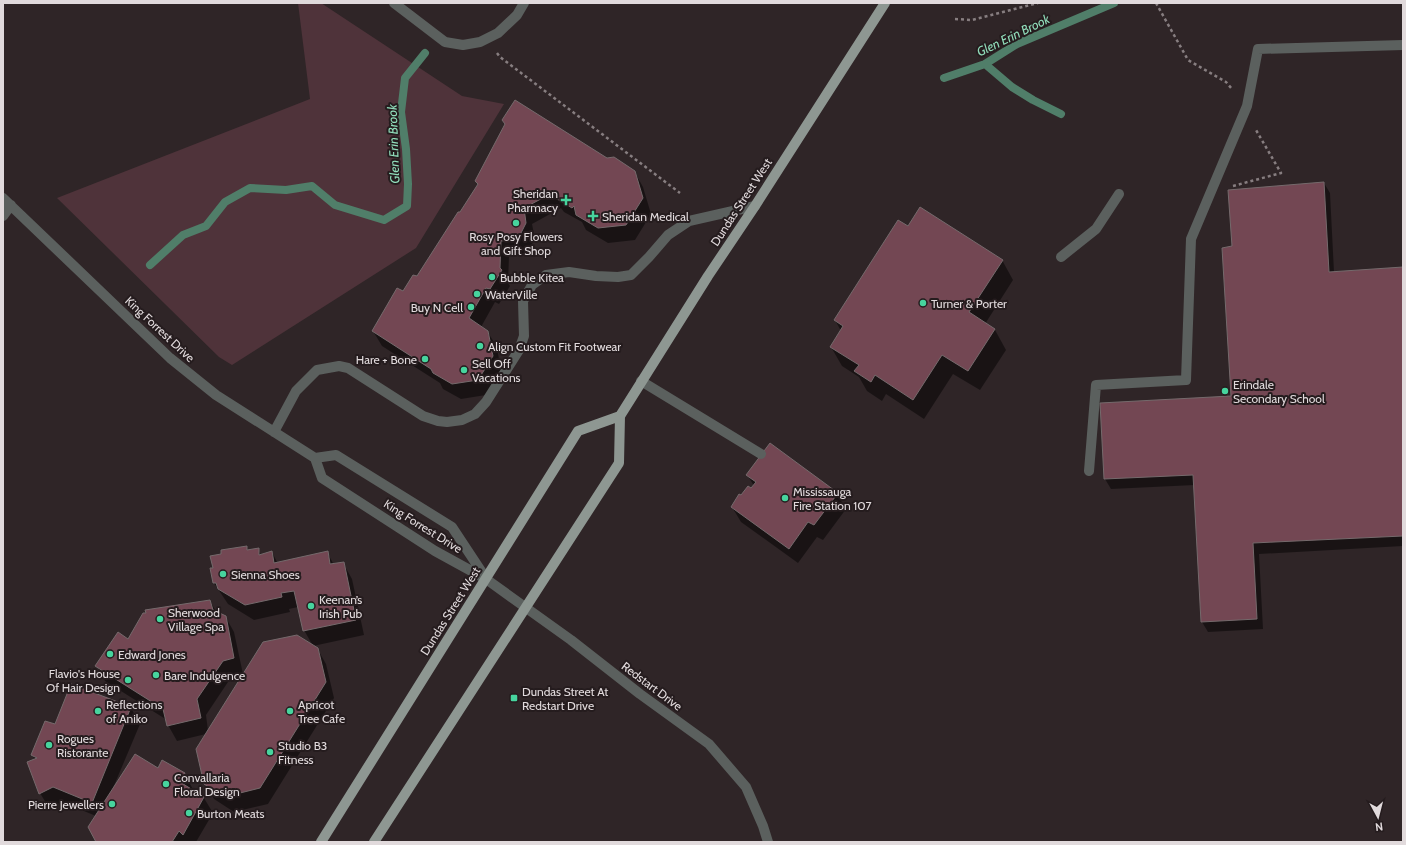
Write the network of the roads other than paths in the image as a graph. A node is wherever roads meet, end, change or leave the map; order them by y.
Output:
1 (394, 3) edge
2 (524, 3) edge
3 (885, 3) edge
4 (1403, 45) edge
5 (1119, 194) dead end
6 (3, 198) edge
7 (11, 205) junction
8 (755, 206) junction
9 (3, 216) edge
10 (1061, 257) dead end
11 (641, 381) junction
12 (620, 416) junction
13 (274, 432) junction
14 (762, 454) dead end
15 (315, 458) junction
16 (1089, 471) dead end
17 (486, 579) junction
18 (526, 608) junction
19 (321, 842) edge
20 (374, 842) edge
21 (768, 842) edge

1 - 2 street
3 - 8 main road, Dundas Street West
4 - 16 street
5 - 10 street
6 - 7 street, King Forrest Drive
7 - 9 street
7 - 13 street, King Forrest Drive
8 - 11 main road, Dundas Street West
8 - 13 street
11 - 12 main road, Dundas Street West
11 - 14 street
12 - 17 main road, Dundas Street West
12 - 18 main road, Dundas Street West
13 - 15 street, King Forrest Drive
15 - 17 street, King Forrest Drive
15 - 17 street, King Forrest Drive
17 - 18 street, Redstart Drive
17 - 19 main road, Dundas Street West
18 - 20 main road, Dundas Street West
18 - 21 street, Redstart Drive

